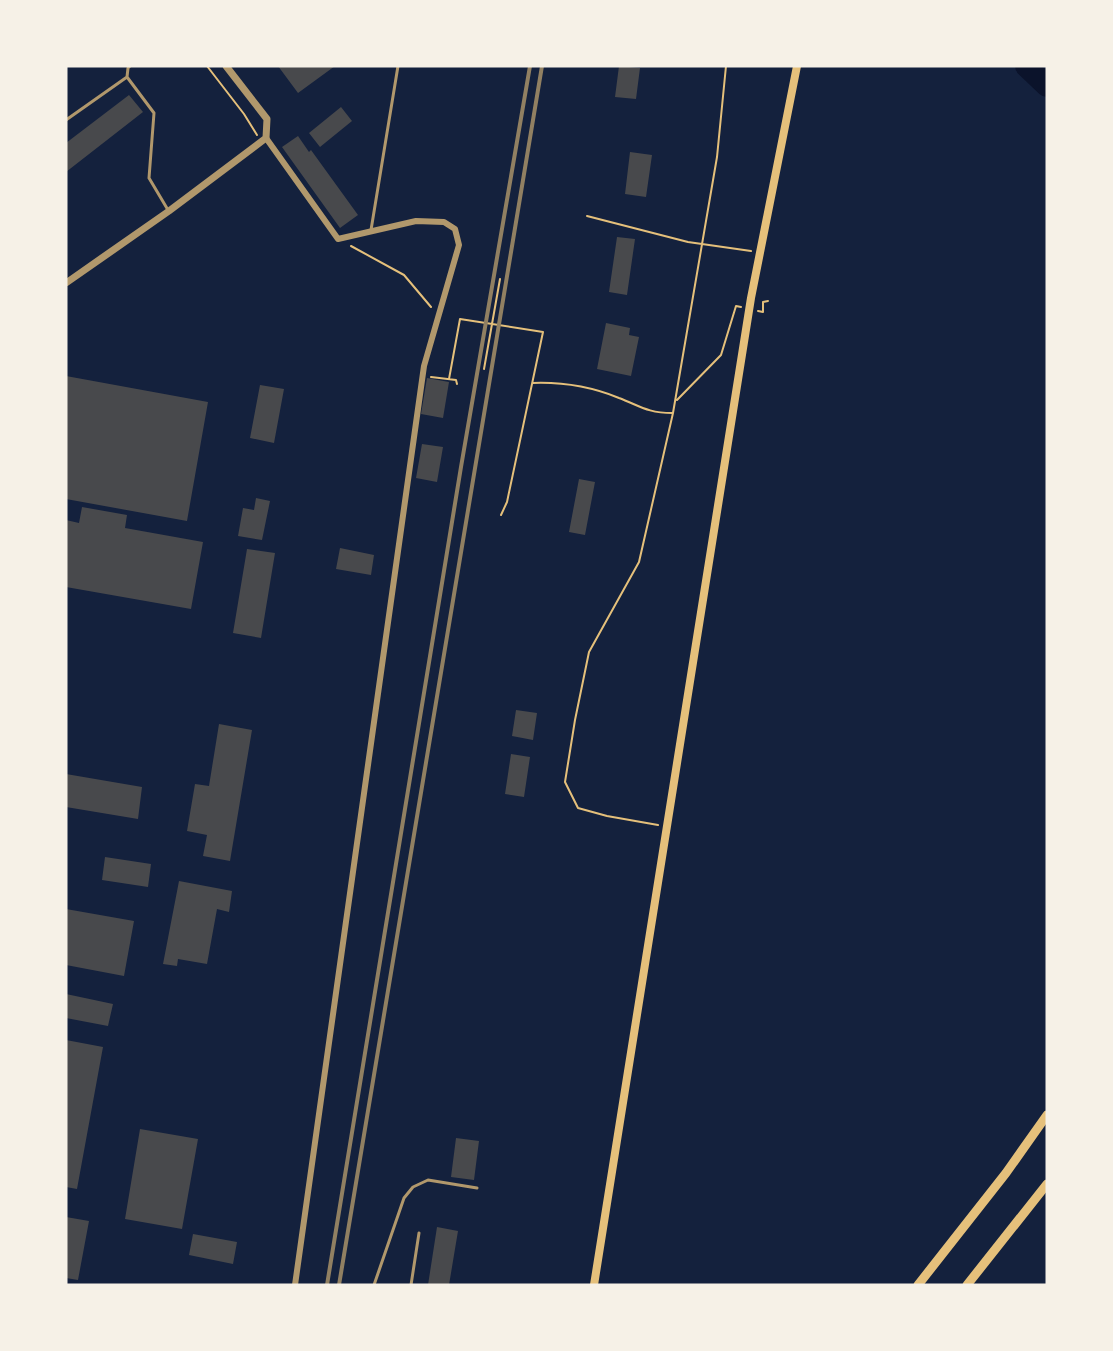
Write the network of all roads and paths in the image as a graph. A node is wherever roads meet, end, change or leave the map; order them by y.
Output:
1 (129, 66) edge
2 (207, 66) edge
3 (226, 66) edge
4 (398, 66) edge
5 (726, 66) edge
6 (797, 66) edge
7 (128, 77) junction
8 (66, 120) edge
9 (263, 140) junction
10 (169, 211) junction
11 (587, 216) dead end
12 (370, 232) junction
13 (338, 239) junction
14 (703, 244) junction
15 (759, 252) junction
16 (500, 279) dead end
17 (66, 283) edge
18 (768, 301) dead end
19 (750, 309) junction
20 (439, 317) junction
21 (492, 325) junction
22 (484, 369) dead end
23 (423, 375) junction
24 (449, 379) junction
25 (533, 381) junction
26 (457, 384) dead end
27 (675, 403) junction
28 (673, 413) junction
29 (501, 515) dead end
30 (667, 826) junction
31 (1047, 1115) edge
32 (1047, 1184) edge
33 (477, 1188) dead end
34 (419, 1233) dead end
35 (295, 1285) edge
36 (374, 1285) edge
37 (411, 1285) edge
38 (594, 1285) edge
39 (918, 1285) edge
40 (967, 1285) edge

1 - 7 lane
2 - 9 path
3 - 9 street
4 - 12 lane
5 - 14 path
6 - 15 main road
7 - 8 lane
7 - 10 lane
9 - 10 street
9 - 13 street
10 - 17 street
11 - 14 path
12 - 13 street
12 - 20 street
13 - 20 path
14 - 15 path
14 - 27 path
15 - 19 main road
16 - 21 path
18 - 19 path
19 - 27 path
19 - 30 main road
20 - 23 street
21 - 22 path
21 - 24 path
21 - 25 path
23 - 24 path
23 - 35 street
24 - 26 path
25 - 28 path
25 - 29 path
27 - 28 path
28 - 30 path
30 - 38 main road
31 - 39 highway
32 - 40 highway
33 - 36 lane
34 - 37 lane

